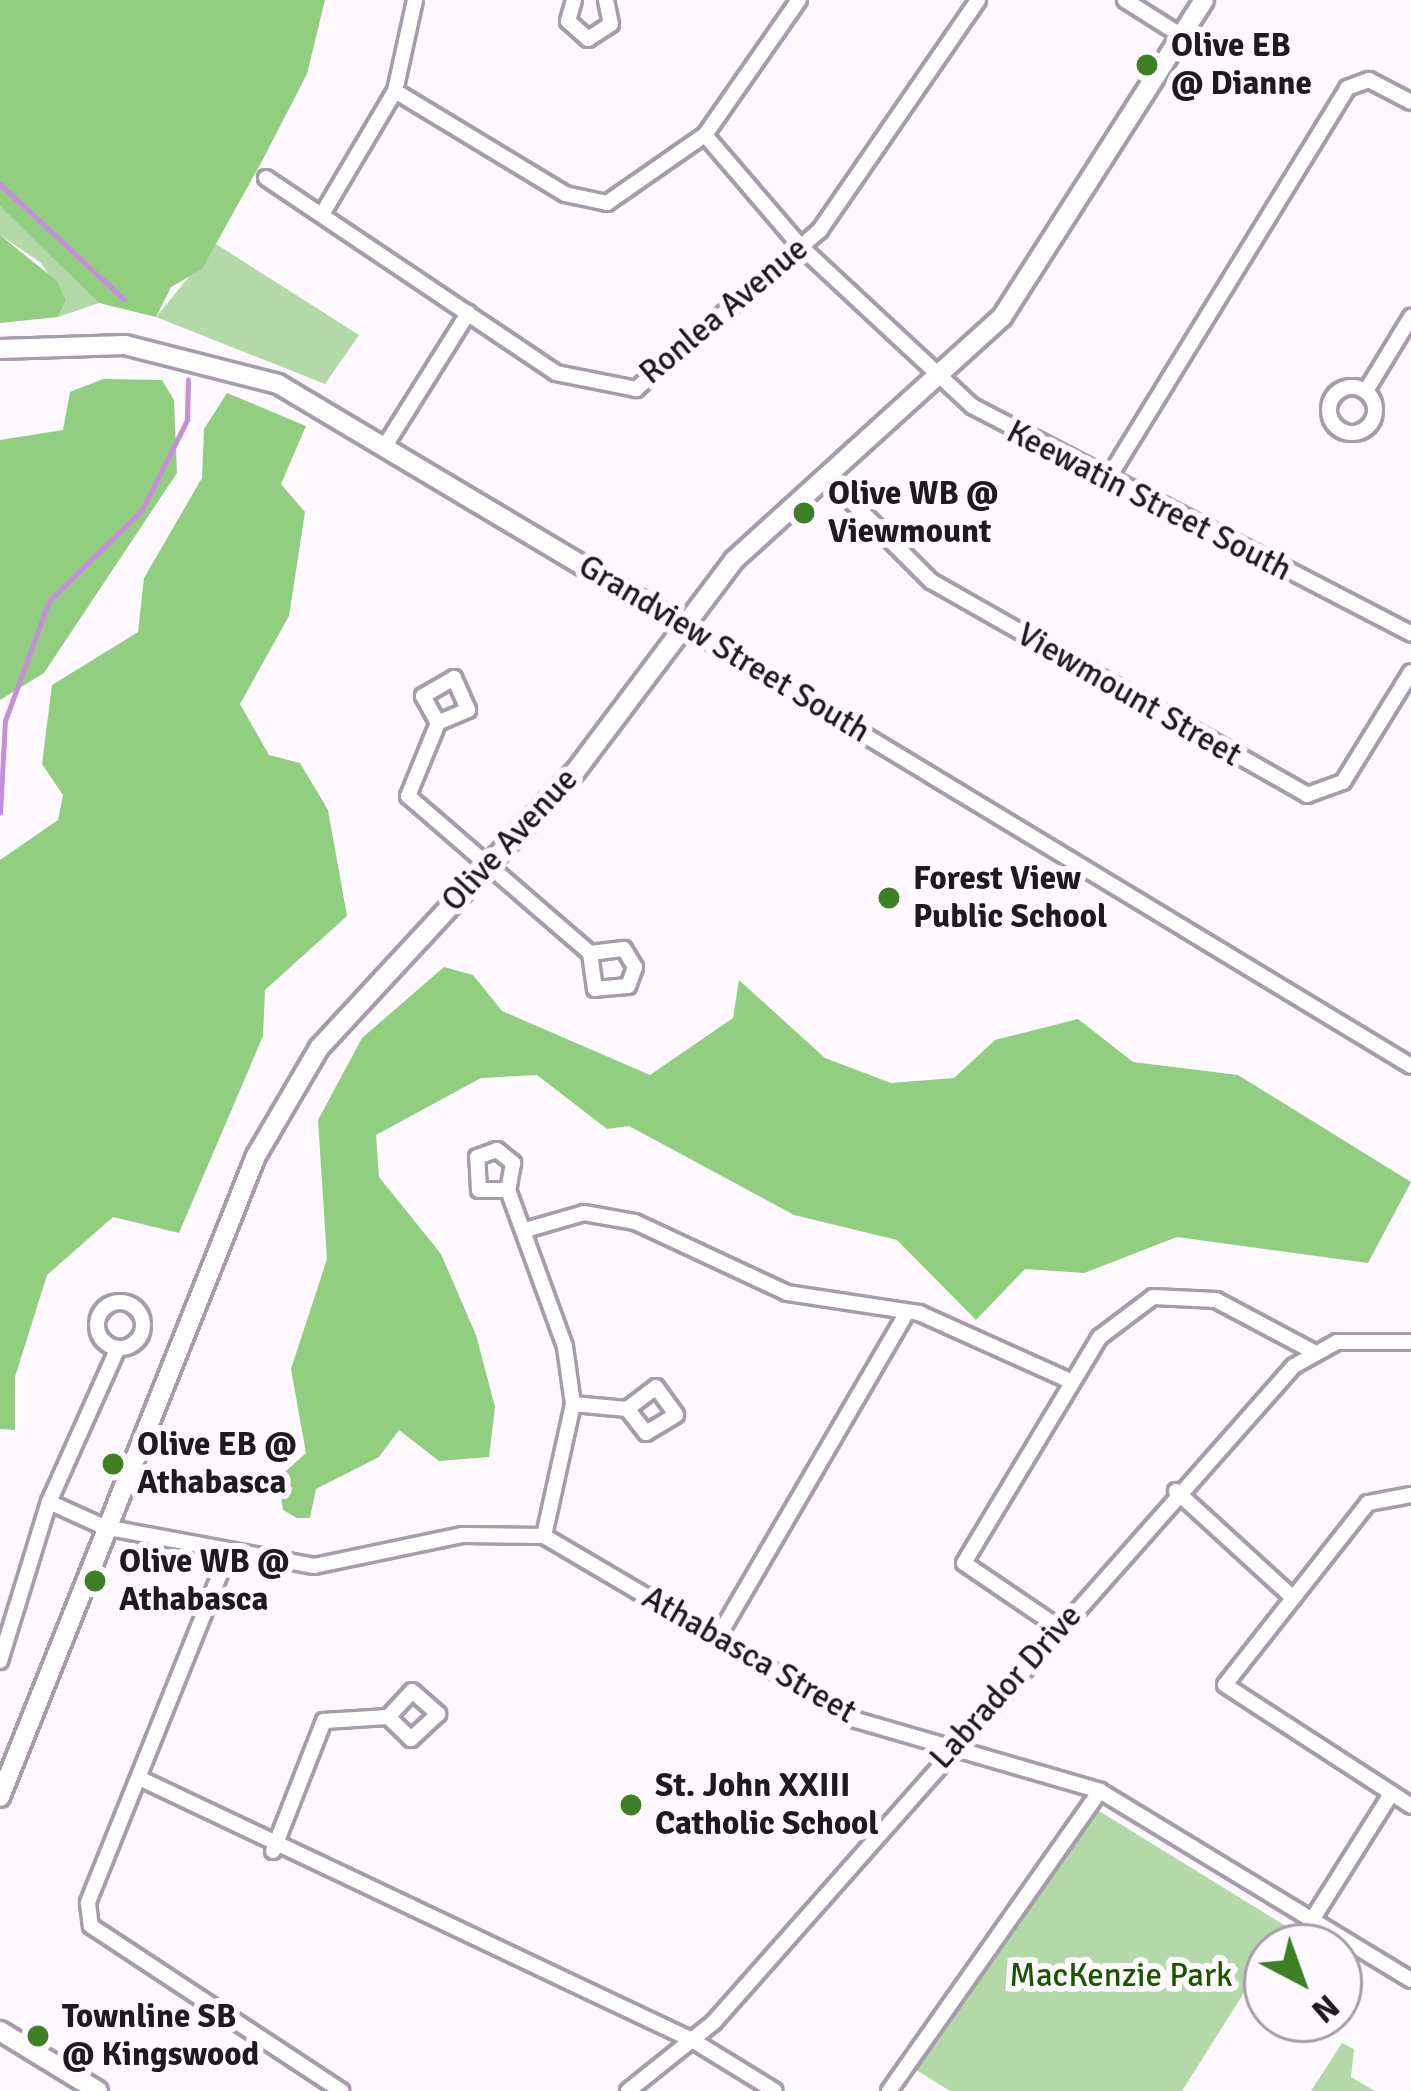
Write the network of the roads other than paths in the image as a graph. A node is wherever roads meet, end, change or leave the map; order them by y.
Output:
1 (415, 0) edge
2 (606, 0) edge
3 (799, 0) edge
4 (978, 0) edge
5 (1125, 0) edge
6 (1204, 0) edge
7 (568, 2) edge
8 (1182, 37) junction
9 (395, 91) junction
10 (1411, 102) edge
11 (705, 135) junction
12 (266, 178) dead end
13 (324, 211) junction
14 (801, 247) junction
15 (468, 313) junction
16 (1411, 317) edge
17 (0, 349) edge
18 (941, 381) junction
19 (1366, 391) dead end
20 (385, 446) junction
21 (828, 478) junction
22 (1106, 482) junction
23 (681, 624) junction
24 (1411, 634) edge
25 (1411, 672) edge
26 (438, 723) dead end
27 (484, 869) junction
28 (590, 953) dead end
29 (1411, 1066) edge
30 (508, 1190) dead end
31 (529, 1228) junction
32 (904, 1318) junction
33 (1411, 1342) edge
34 (118, 1348) dead end
35 (1312, 1351) junction
36 (1066, 1379) junction
37 (573, 1404) junction
38 (628, 1409) dead end
39 (1176, 1491) junction
40 (1407, 1492) edge
41 (49, 1502) junction
42 (104, 1528) junction
43 (544, 1536) junction
44 (228, 1554) junction
45 (1293, 1598) junction
46 (1061, 1629) junction
47 (718, 1637) junction
48 (0, 1661) edge
49 (388, 1717) dead end
50 (949, 1749) junction
51 (139, 1778) junction
52 (1100, 1791) junction
53 (1390, 1794) junction
54 (0, 1798) edge
55 (1411, 1806) edge
56 (273, 1851) junction
57 (1312, 1920) junction
58 (1411, 1980) edge
59 (0, 2031) edge
60 (692, 2040) junction
61 (98, 2091) edge
62 (341, 2091) edge
63 (628, 2091) edge
64 (775, 2091) edge
65 (890, 2091) edge

1 - 9 street
2 - 7 street
3 - 11 street
4 - 14 street, Ronlea Avenue
5 - 8 street
6 - 8 main road, Olive Avenue
8 - 18 main road, Olive Avenue
9 - 11 street
9 - 13 street
10 - 22 street
11 - 14 street, Keewatin Street South
12 - 13 street, Ronlea Avenue
13 - 15 street, Ronlea Avenue
14 - 15 street, Ronlea Avenue
14 - 18 street, Keewatin Street South
15 - 20 street
16 - 19 street
17 - 20 main road, Grandview Street South
18 - 21 main road, Olive Avenue
18 - 22 street, Keewatin Street South
20 - 23 main road, Grandview Street South
21 - 23 main road, Olive Avenue
21 - 25 street, Viewmount Street
22 - 24 street, Keewatin Street South
23 - 27 main road, Olive Avenue
23 - 29 street, Grandview Street South
26 - 27 street
27 - 28 street
27 - 42 main road, Olive Avenue
30 - 31 street
31 - 32 street
31 - 37 street
32 - 36 street
32 - 47 street
33 - 35 street
34 - 41 street
35 - 36 street
35 - 39 street, Labrador Drive
36 - 46 street
37 - 38 street
37 - 43 street
39 - 45 street
39 - 46 street, Labrador Drive
40 - 45 street
41 - 42 street, Athabasca Street
41 - 48 street
42 - 44 street, Athabasca Street
42 - 54 main road, Olive Avenue
43 - 44 street, Athabasca Street
43 - 47 street, Athabasca Street
44 - 51 street
45 - 53 street
46 - 50 street, Labrador Drive
47 - 50 street, Athabasca Street
49 - 56 street
50 - 52 street, Athabasca Street
50 - 60 street, Labrador Drive
51 - 56 street
51 - 62 street
52 - 57 street, Athabasca Street
52 - 65 street
53 - 55 street
53 - 57 street
56 - 60 street
57 - 58 street, Athabasca Street
59 - 61 main road
60 - 63 street, Labrador Drive
60 - 64 street

